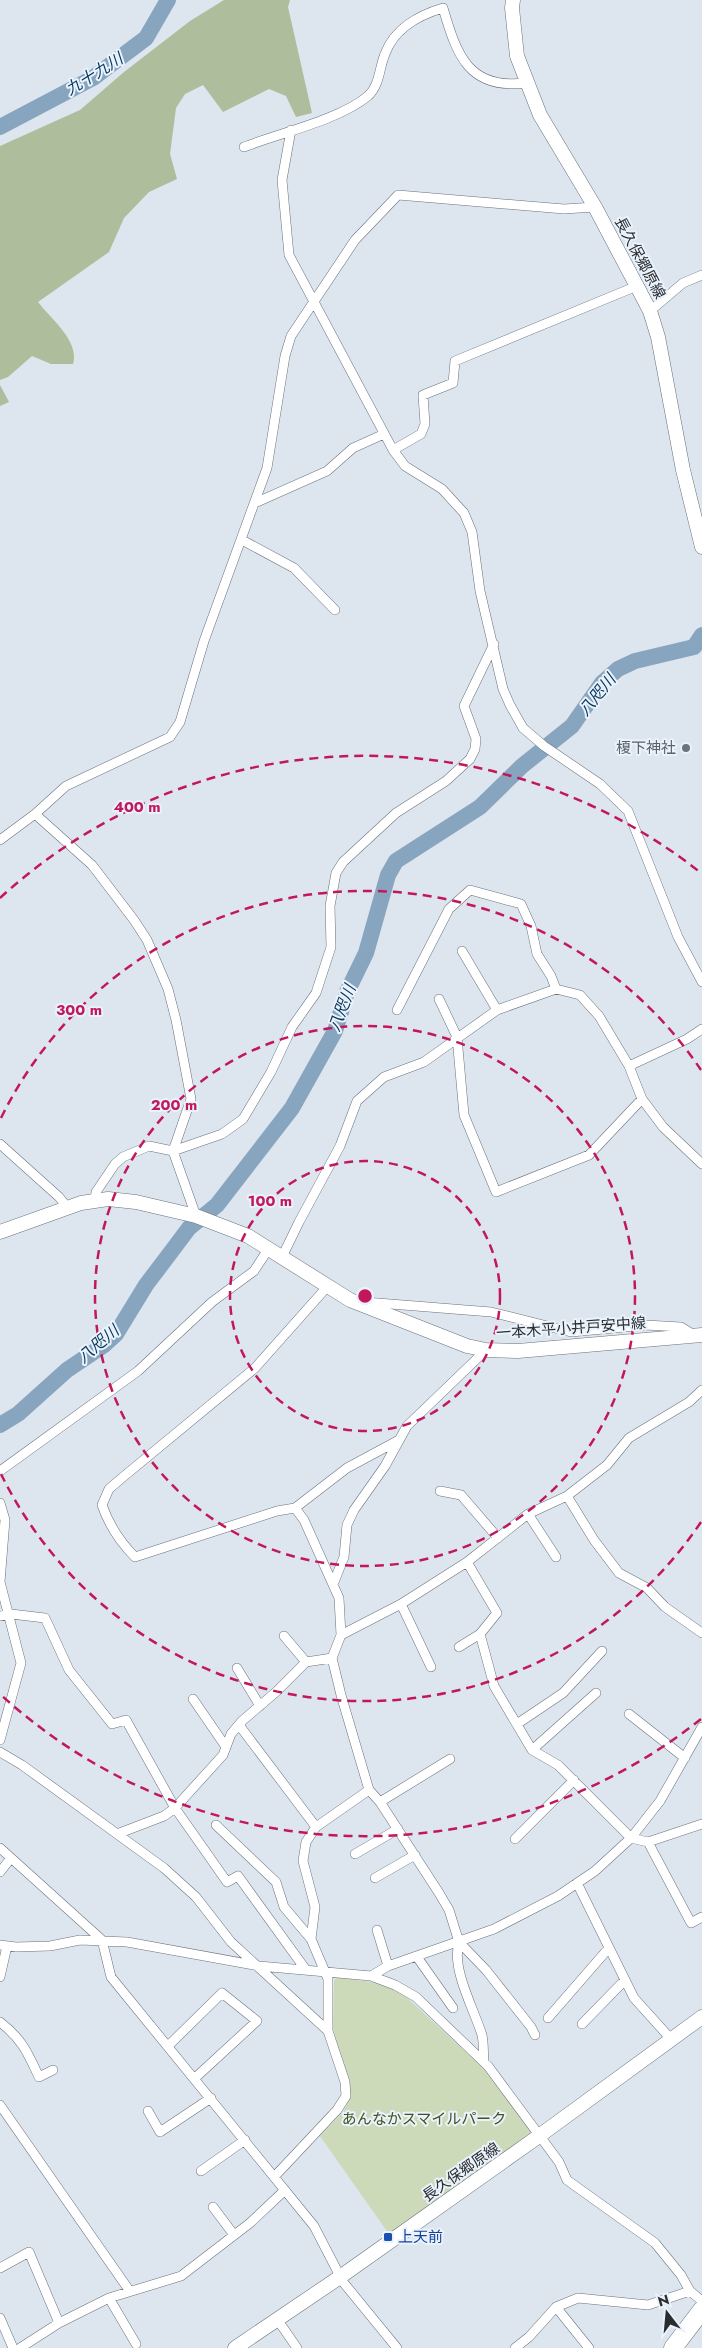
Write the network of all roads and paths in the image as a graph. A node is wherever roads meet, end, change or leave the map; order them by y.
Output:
1 (513, 0) edge
2 (526, 83) junction
3 (290, 130) junction
4 (244, 147) dead end
5 (594, 207) junction
6 (702, 275) edge
7 (637, 286) junction
8 (315, 302) junction
9 (650, 312) junction
10 (384, 434) junction
11 (393, 450) junction
12 (255, 503) junction
13 (242, 540) junction
14 (702, 547) edge
15 (335, 610) dead end
16 (494, 644) junction
17 (35, 814) junction
18 (0, 840) edge
19 (462, 951) dead end
20 (702, 982) edge
21 (556, 989) junction
22 (439, 1000) dead end
23 (397, 1010) dead end
24 (497, 1010) junction
25 (702, 1029) edge
26 (457, 1037) junction
27 (629, 1066) junction
28 (642, 1099) junction
29 (0, 1144) edge
30 (173, 1151) junction
31 (702, 1164) edge
32 (95, 1201) junction
33 (67, 1207) junction
34 (196, 1216) junction
35 (0, 1232) edge
36 (269, 1248) junction
37 (282, 1257) junction
38 (326, 1287) junction
39 (354, 1302) junction
40 (699, 1336) edge
41 (486, 1350) junction
42 (702, 1390) edge
43 (400, 1440) junction
44 (0, 1471) edge
45 (440, 1491) dead end
46 (567, 1496) junction
47 (0, 1503) edge
48 (295, 1508) junction
49 (528, 1514) junction
50 (498, 1538) junction
51 (556, 1557) dead end
52 (467, 1562) junction
53 (334, 1582) junction
54 (401, 1604) junction
55 (4, 1615) edge
56 (702, 1633) edge
57 (480, 1634) junction
58 (341, 1635) junction
59 (284, 1636) dead end
60 (459, 1647) dead end
61 (602, 1650) dead end
62 (332, 1658) junction
63 (306, 1662) junction
64 (431, 1667) dead end
65 (237, 1668) dead end
66 (596, 1693) dead end
67 (193, 1699) dead end
68 (260, 1706) junction
69 (629, 1714) dead end
70 (517, 1724) junction
71 (239, 1725) junction
72 (702, 1727) edge
73 (0, 1740) edge
74 (226, 1747) junction
75 (532, 1750) junction
76 (0, 1752) edge
77 (685, 1758) junction
78 (450, 1759) dead end
79 (574, 1780) junction
80 (369, 1790) junction
81 (380, 1802) junction
82 (175, 1808) junction
83 (702, 1824) edge
84 (216, 1825) dead end
85 (316, 1827) junction
86 (398, 1829) junction
87 (117, 1834) junction
88 (631, 1838) junction
89 (515, 1839) dead end
90 (648, 1842) junction
91 (0, 1848) edge
92 (355, 1854) dead end
93 (415, 1855) junction
94 (11, 1858) junction
95 (0, 1872) edge
96 (375, 1878) dead end
97 (577, 1883) junction
98 (702, 1917) edge
99 (377, 1930) dead end
100 (311, 1939) junction
101 (102, 1940) junction
102 (459, 1942) junction
103 (4, 1946) edge
104 (608, 1949) junction
105 (417, 1957) junction
106 (259, 1966) junction
107 (388, 1966) junction
108 (306, 1970) junction
109 (326, 1971) junction
110 (371, 1976) junction
111 (0, 1977) edge
112 (625, 1980) junction
113 (453, 2008) dead end
114 (702, 2017) edge
115 (548, 2018) dead end
116 (0, 2022) edge
117 (582, 2024) dead end
118 (328, 2032) junction
119 (535, 2035) dead end
120 (670, 2038) junction
121 (168, 2046) junction
122 (484, 2062) junction
123 (52, 2070) dead end
124 (195, 2078) junction
125 (211, 2098) junction
126 (0, 2105) edge
127 (148, 2111) dead end
128 (539, 2136) junction
129 (245, 2140) junction
130 (201, 2171) dead end
131 (274, 2176) junction
132 (285, 2190) junction
133 (213, 2207) dead end
134 (234, 2235) junction
135 (0, 2268) edge
136 (340, 2277) junction
137 (129, 2290) junction
138 (690, 2291) junction
139 (110, 2298) junction
140 (702, 2301) edge
141 (556, 2307) junction
142 (702, 2310) edge
143 (0, 2318) edge
144 (277, 2319) junction
145 (59, 2323) junction
146 (136, 2344) dead end
147 (13, 2348) edge
148 (20, 2348) edge
149 (235, 2348) edge
150 (297, 2348) edge
151 (397, 2348) edge
152 (515, 2348) edge
153 (589, 2348) edge
154 (673, 2348) edge

1 - 2 main road, 長久保郷原線
2 - 3 street
2 - 5 main road, 長久保郷原線
3 - 4 street
3 - 8 street
5 - 7 main road, 長久保郷原線
5 - 8 street
6 - 9 street
7 - 9 main road, 長久保郷原線
7 - 11 street
8 - 10 street
8 - 12 street
9 - 14 main road, 長久保郷原線
10 - 11 street
10 - 12 street
11 - 16 street
12 - 13 street
13 - 15 street
13 - 17 street
16 - 20 street
16 - 30 street
17 - 18 street
17 - 30 street
19 - 24 street
21 - 23 street
21 - 24 street
21 - 27 street
22 - 26 street
24 - 26 street
25 - 27 street
26 - 28 street
26 - 37 street
27 - 28 street
28 - 31 street
29 - 33 street
30 - 32 street
30 - 34 street
32 - 33 main road, 一本木平小井戸安中線
32 - 34 main road, 一本木平小井戸安中線
33 - 35 main road, 一本木平小井戸安中線
34 - 36 main road, 一本木平小井戸安中線
36 - 37 main road, 一本木平小井戸安中線
36 - 44 street
37 - 38 main road, 一本木平小井戸安中線
38 - 39 main road, 一本木平小井戸安中線
38 - 48 street
39 - 40 street
39 - 41 main road, 一本木平小井戸安中線
40 - 41 main road, 一本木平小井戸安中線
41 - 43 street
42 - 46 street
43 - 48 street
43 - 53 street
45 - 50 street
46 - 49 street
46 - 56 street
47 - 55 street
48 - 53 street
49 - 50 street
49 - 51 street
50 - 52 street
52 - 54 street
52 - 57 street
53 - 58 street
54 - 58 street
54 - 64 street
55 - 73 street
55 - 82 street
57 - 60 street
57 - 70 street
58 - 62 street
59 - 63 street
61 - 70 street
62 - 63 street
62 - 80 street
63 - 68 street
65 - 68 street
66 - 75 street
67 - 74 street
68 - 71 street
69 - 77 street
70 - 75 street
71 - 74 street
71 - 85 street
72 - 77 street
74 - 82 street
75 - 79 street
76 - 87 street
77 - 88 street
78 - 81 street
79 - 88 street
79 - 89 street
80 - 81 street
80 - 85 street
81 - 86 street
82 - 87 street
82 - 108 street
83 - 90 street
84 - 100 street
85 - 100 street
86 - 92 street
86 - 93 street
87 - 106 street
88 - 90 street
88 - 97 street
90 - 98 street
91 - 94 street
93 - 96 street
93 - 102 street
94 - 95 street
94 - 101 street
97 - 102 street
97 - 104 street
99 - 107 street
100 - 109 street
101 - 103 street
101 - 106 street
101 - 121 street
102 - 105 street
102 - 119 street
102 - 122 street
103 - 111 street
104 - 112 street
104 - 115 street
105 - 107 street
105 - 113 street
106 - 108 street
106 - 118 street
107 - 110 street
108 - 109 street
109 - 110 street
109 - 118 street
110 - 122 street
112 - 117 street
112 - 120 street
114 - 120 main road, 長久保郷原線
116 - 123 street
118 - 131 street
120 - 128 main road, 長久保郷原線
121 - 124 street
121 - 124 street
122 - 128 street
124 - 125 street
125 - 127 street
125 - 129 street
126 - 137 street
128 - 136 main road, 長久保郷原線
128 - 138 street
129 - 130 street
129 - 131 street
131 - 132 street
132 - 134 street
132 - 136 street
133 - 134 street
134 - 137 street
135 - 145 street
136 - 144 main road, 長久保郷原線
136 - 151 street
137 - 139 street
138 - 140 street
138 - 141 street
139 - 145 street
139 - 146 street
141 - 152 street
141 - 153 street
142 - 154 highway
143 - 147 street
144 - 149 main road, 長久保郷原線
144 - 150 street
145 - 148 street

